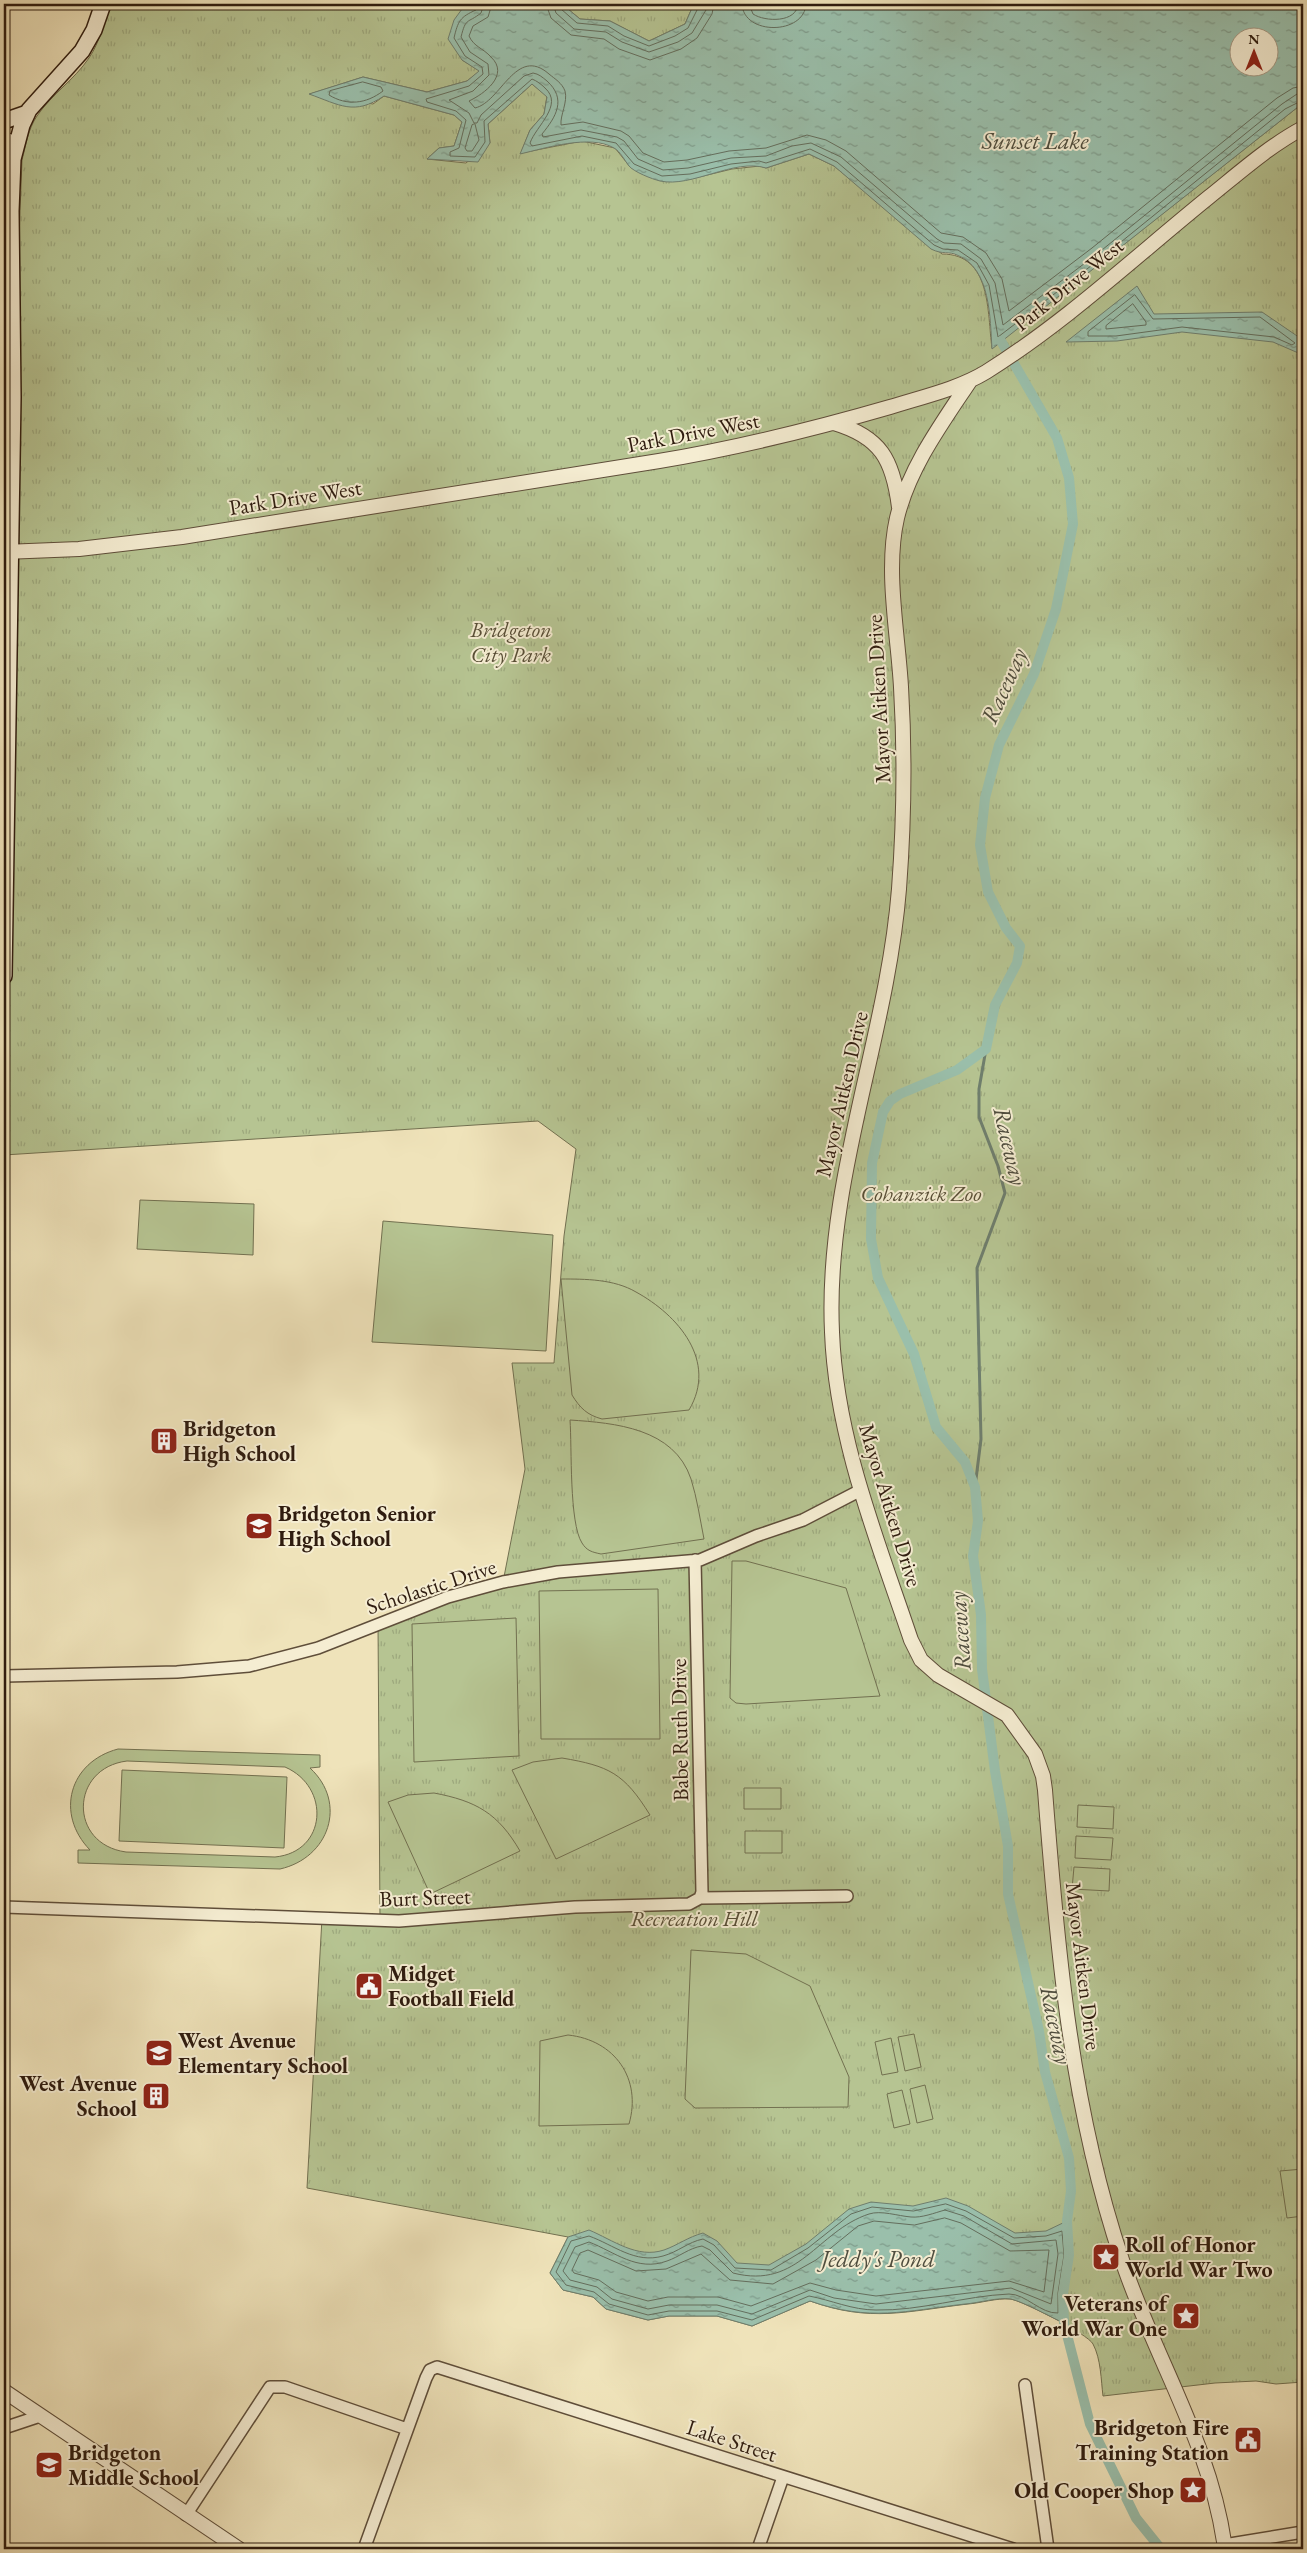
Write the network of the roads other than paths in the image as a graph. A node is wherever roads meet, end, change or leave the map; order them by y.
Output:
1 (103, 4) edge
2 (27, 114) junction
3 (4, 121) edge
4 (1303, 128) edge
5 (10, 141) edge
6 (970, 381) junction
7 (834, 423) junction
8 (899, 510) junction
9 (7, 552) edge
10 (6, 665) edge
11 (5, 828) edge
12 (4, 976) edge
13 (861, 1490) junction
14 (695, 1560) junction
15 (4, 1676) edge
16 (847, 1896) dead end
17 (700, 1898) junction
18 (4, 1907) edge
19 (1025, 2385) dead end
20 (4, 2391) edge
21 (40, 2416) junction
22 (4, 2428) edge
23 (407, 2429) junction
24 (783, 2477) junction
25 (186, 2515) junction
26 (1298, 2533) edge
27 (1224, 2547) edge
28 (239, 2549) edge
29 (364, 2549) edge
30 (758, 2549) edge
31 (1013, 2549) edge
32 (1048, 2549) edge

1 - 2 main road
2 - 3 main road
2 - 5 main road
4 - 6 street, Park Drive West
5 - 9 main road
6 - 7 street, Park Drive West
6 - 8 street, Mayor Aitken Drive
7 - 8 street
7 - 9 street, Park Drive West
8 - 13 street, Mayor Aitken Drive
9 - 10 main road
10 - 11 main road
11 - 12 main road
13 - 14 street, Scholastic Drive
13 - 27 street, Mayor Aitken Drive
14 - 15 street, Scholastic Drive
14 - 17 street, Babe Ruth Drive
16 - 17 street, Burt Street
17 - 18 street, Burt Street
19 - 32 street
20 - 21 street
21 - 22 street
21 - 25 street
23 - 24 street, Lake Street
23 - 25 street
23 - 29 street
24 - 30 street
24 - 31 street, Lake Street
25 - 28 street
26 - 27 street

